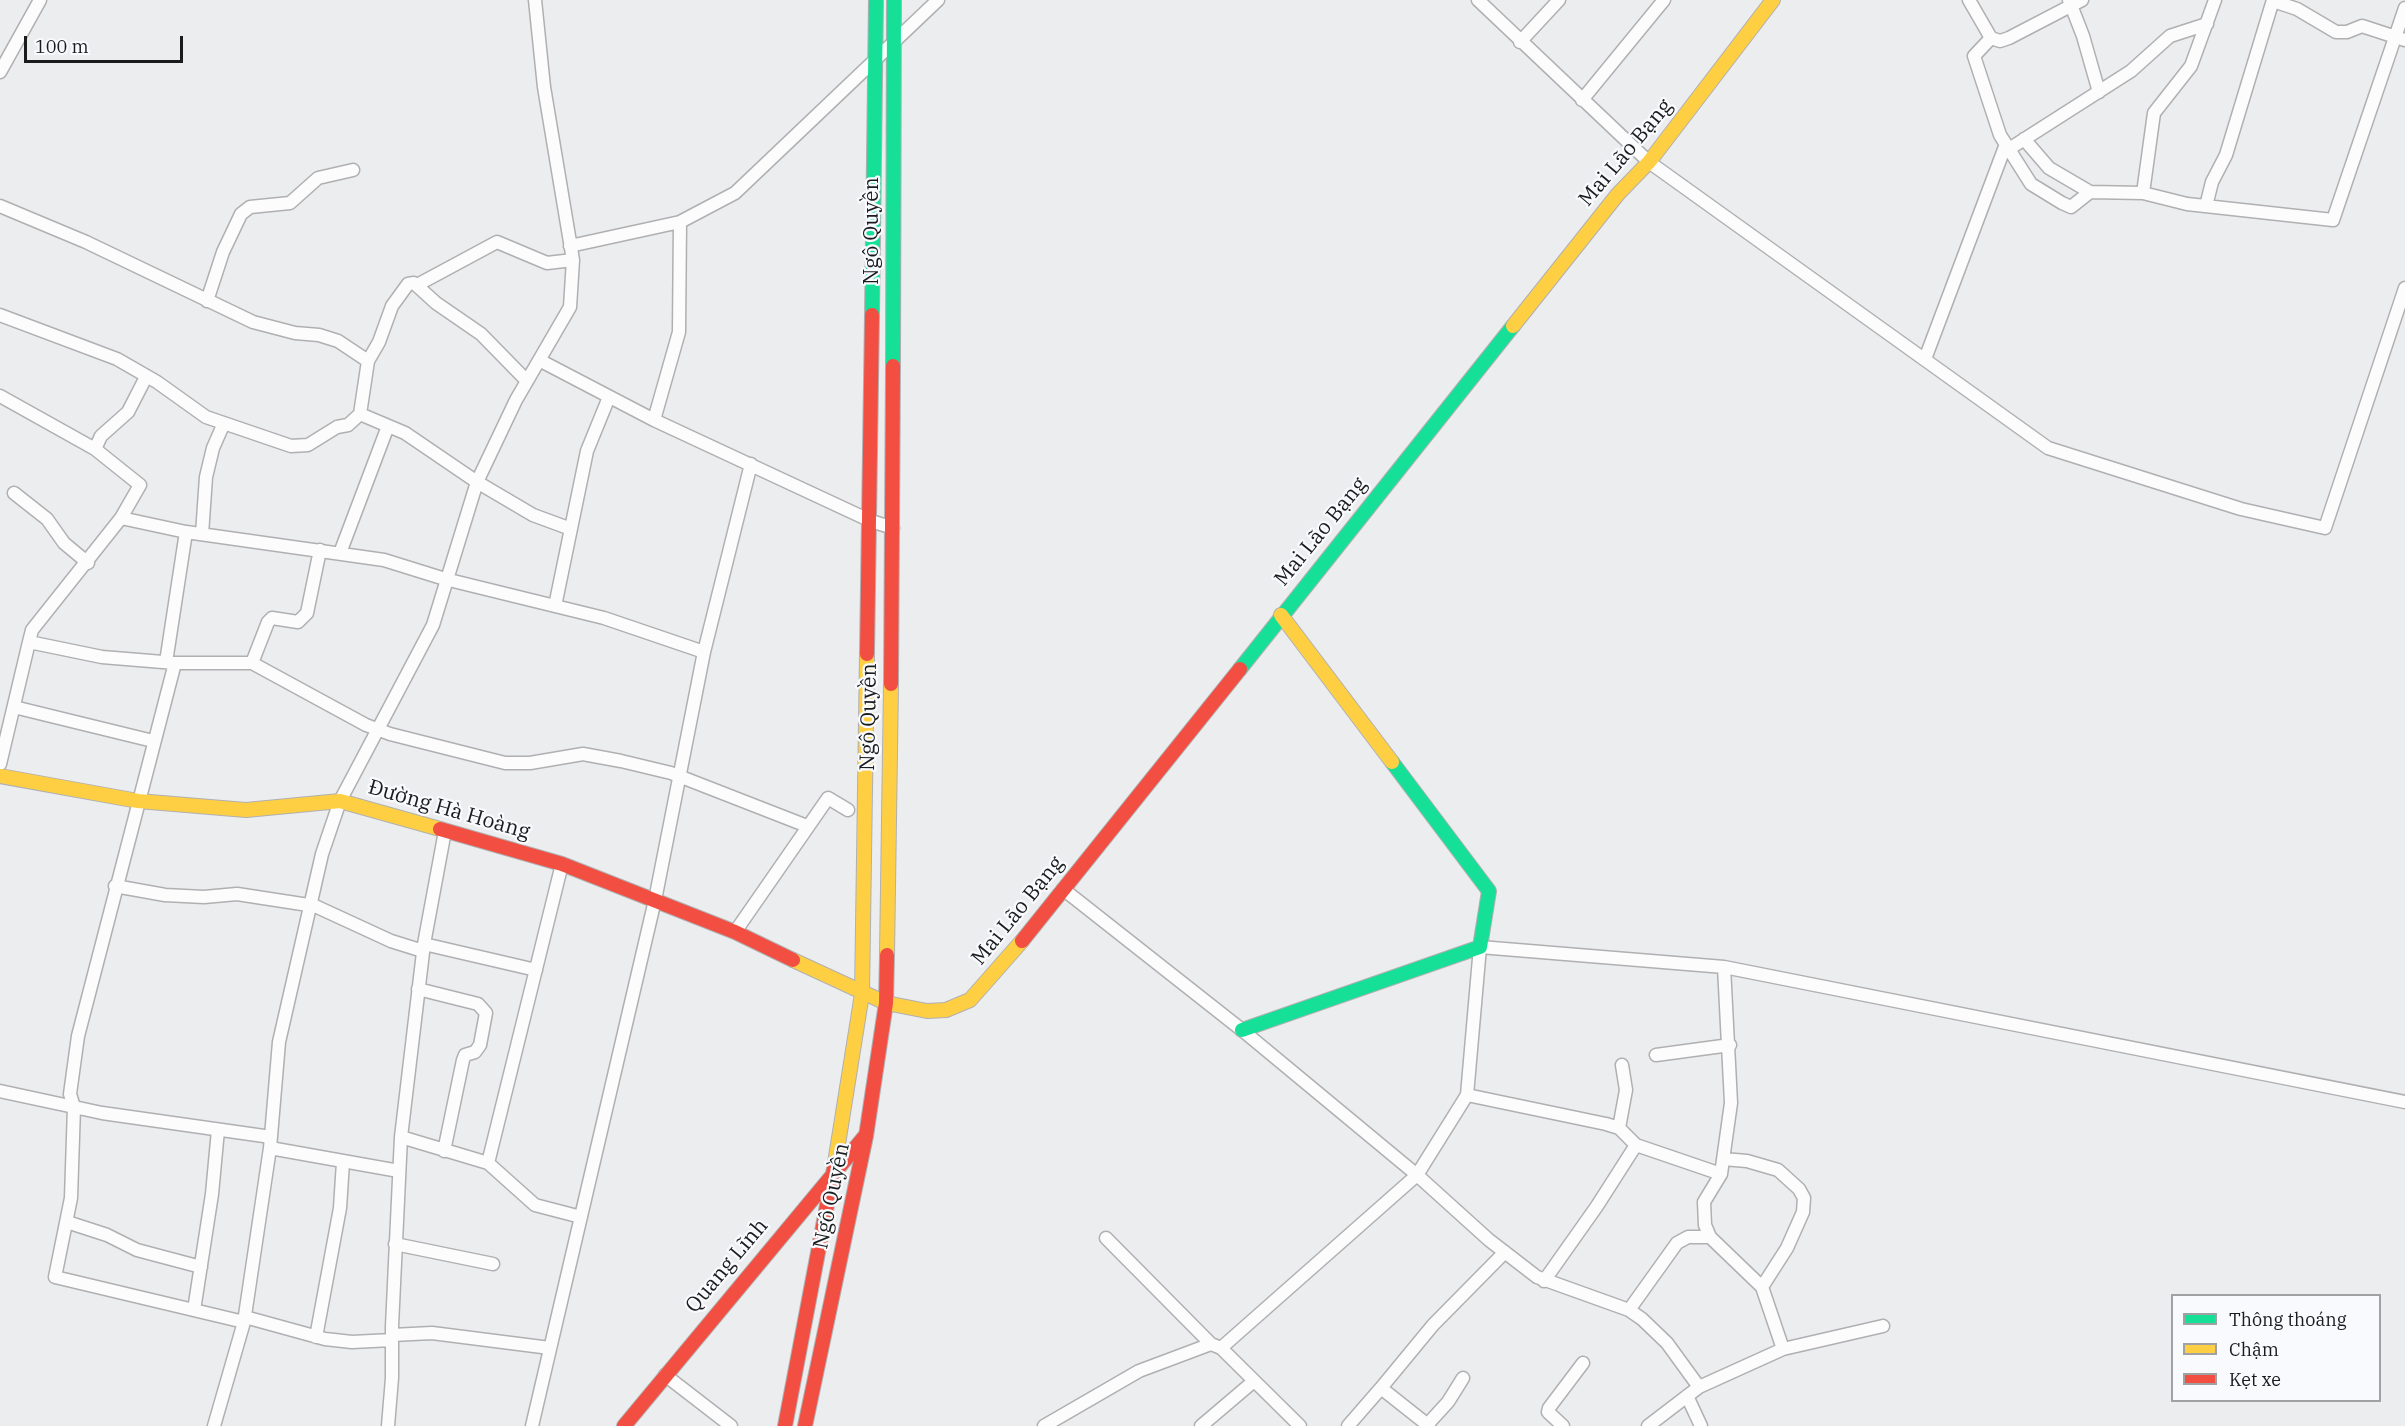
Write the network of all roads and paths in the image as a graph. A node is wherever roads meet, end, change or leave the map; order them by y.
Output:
1 (40, 0) edge
2 (535, 0) edge
3 (876, 0) edge
4 (894, 0) edge
5 (938, 0) edge
6 (1478, 0) edge
7 (1559, 0) edge
8 (1664, 0) edge
9 (1773, 0) edge
10 (1969, 0) edge
11 (2215, 0) edge
12 (2273, 1) edge
13 (2074, 2) edge
14 (2405, 8) edge
15 (2207, 24) junction
16 (2400, 37) edge
17 (1991, 38) junction
18 (1520, 42) junction
19 (894, 43) junction
20 (875, 58) junction
21 (0, 72) edge
22 (2099, 92) junction
23 (1582, 100) junction
24 (2024, 140) junction
25 (2007, 146) junction
26 (1649, 162) junction
27 (353, 170) dead end
28 (2090, 192) junction
29 (2143, 193) junction
30 (0, 206) edge
31 (2206, 206) junction
32 (680, 222) junction
33 (570, 246) junction
34 (573, 260) junction
35 (417, 285) junction
36 (2405, 288) edge
37 (207, 301) junction
38 (0, 315) edge
39 (1925, 359) junction
40 (368, 361) junction
41 (541, 361) junction
42 (146, 378) junction
43 (527, 381) junction
44 (0, 396) edge
45 (609, 397) junction
46 (360, 414) junction
47 (654, 420) junction
48 (224, 423) junction
49 (388, 426) junction
50 (95, 449) junction
51 (751, 464) junction
52 (477, 482) junction
53 (14, 494) dead end
54 (121, 518) junction
55 (871, 521) junction
56 (893, 528) junction
57 (571, 529) junction
58 (186, 532) junction
59 (202, 534) junction
60 (320, 550) junction
61 (340, 553) junction
62 (88, 563) junction
63 (446, 579) junction
64 (555, 606) junction
65 (1281, 615) junction
66 (29, 642) junction
67 (704, 652) junction
68 (171, 662) junction
69 (252, 663) junction
70 (14, 707) junction
71 (378, 730) junction
72 (153, 741) junction
73 (0, 764) edge
74 (0, 776) edge
75 (680, 776) junction
76 (138, 801) junction
77 (340, 801) junction
78 (848, 810) dead end
79 (807, 826) junction
80 (445, 831) junction
81 (562, 864) junction
82 (115, 886) junction
83 (1063, 889) junction
84 (655, 900) junction
85 (310, 906) junction
86 (735, 932) junction
87 (423, 947) junction
88 (1479, 947) junction
89 (1724, 967) junction
90 (536, 970) junction
91 (418, 989) junction
92 (862, 994) junction
93 (886, 1003) junction
94 (1242, 1030) junction
95 (1730, 1045) junction
96 (1656, 1055) dead end
97 (1622, 1065) dead end
98 (0, 1091) edge
99 (1467, 1095) junction
100 (2405, 1102) edge
101 (74, 1107) junction
102 (1619, 1128) junction
103 (218, 1130) junction
104 (866, 1136) junction
105 (400, 1137) junction
106 (271, 1143) junction
107 (1636, 1145) junction
108 (444, 1151) junction
109 (1723, 1159) junction
110 (343, 1162) junction
111 (488, 1163) junction
112 (399, 1171) junction
113 (834, 1171) junction
114 (1721, 1174) junction
115 (1417, 1175) junction
116 (581, 1217) junction
117 (67, 1222) junction
118 (1710, 1237) junction
119 (1106, 1238) dead end
120 (395, 1244) junction
121 (1505, 1252) junction
122 (493, 1264) dead end
123 (201, 1267) junction
124 (1544, 1281) junction
125 (1762, 1287) junction
126 (194, 1310) junction
127 (1629, 1310) junction
128 (244, 1319) junction
129 (1883, 1326) dead end
130 (316, 1337) junction
131 (392, 1338) junction
132 (1216, 1346) junction
133 (550, 1348) junction
134 (1783, 1349) junction
135 (1583, 1363) dead end
136 (665, 1375) junction
137 (1463, 1378) dead end
138 (1254, 1381) junction
139 (1699, 1387) junction
140 (1381, 1388) junction
141 (1687, 1396) junction
142 (214, 1426) edge
143 (388, 1426) edge
144 (531, 1426) edge
145 (624, 1426) edge
146 (732, 1426) edge
147 (785, 1426) edge
148 (805, 1426) edge
149 (1044, 1426) edge
150 (1201, 1426) edge
151 (1300, 1426) edge
152 (1348, 1426) edge
153 (1428, 1426) edge
154 (1563, 1426) edge
155 (1648, 1426) edge
156 (1701, 1426) edge

1 - 21 street
2 - 33 street
3 - 20 street, Ngô Quyền
4 - 19 street, Ngô Quyền
5 - 19 street
6 - 18 street
7 - 18 street
8 - 23 street
9 - 26 street, Mai Lão Bạng
10 - 17 street
11 - 15 street
12 - 16 street
12 - 31 street
13 - 17 street
13 - 22 street
14 - 16 street
15 - 22 street
15 - 29 street
16 - 31 street
17 - 25 street
18 - 23 street
19 - 20 street
19 - 56 street, Ngô Quyền
20 - 32 street
20 - 55 street, Ngô Quyền
22 - 24 street
23 - 26 street
24 - 25 street
24 - 28 street
25 - 28 street
25 - 39 street
26 - 39 street
26 - 65 street, Mai Lão Bạng
27 - 37 street
28 - 29 street
29 - 31 street
30 - 37 street
32 - 33 street
32 - 47 street
33 - 34 street
34 - 35 street
34 - 41 street
35 - 40 street
35 - 43 street
36 - 39 street
37 - 40 street
38 - 42 street
40 - 46 street
41 - 43 street
41 - 45 street
42 - 48 street
42 - 50 street
43 - 52 street
44 - 50 street
45 - 47 street
45 - 57 street
46 - 48 street
46 - 49 street
47 - 51 street
48 - 59 street
49 - 52 street
49 - 61 street
50 - 54 street
51 - 55 street
51 - 67 street
52 - 57 street
52 - 63 street
53 - 62 street
54 - 58 street
54 - 62 street
55 - 56 street
55 - 92 street, Ngô Quyền
56 - 93 street, Ngô Quyền
57 - 64 street
58 - 59 street
58 - 68 street
59 - 60 street
60 - 61 street
60 - 69 street
61 - 63 street
62 - 66 street
63 - 64 street
63 - 71 street
64 - 67 street
65 - 83 street, Mai Lão Bạng
65 - 88 street
66 - 68 street
66 - 70 street
67 - 75 street
68 - 69 street
68 - 72 street
69 - 71 street
70 - 72 street
70 - 73 street
71 - 75 street
71 - 77 street
72 - 76 street
74 - 76 street, Đường Hà Hoàng
75 - 79 street
75 - 84 street
76 - 77 street, Đường Hà Hoàng
76 - 82 street
77 - 80 street, Đường Hà Hoàng
77 - 85 street
78 - 79 street
79 - 86 street
80 - 81 street, Đường Hà Hoàng
80 - 87 street
81 - 84 street, Đường Hà Hoàng
81 - 90 street
82 - 85 street
82 - 101 street
83 - 93 street, Mai Lão Bạng
83 - 94 street
84 - 86 street, Đường Hà Hoàng
84 - 116 street
85 - 87 street
85 - 106 street
86 - 92 street, Đường Hà Hoàng
87 - 90 street
87 - 91 street
88 - 89 street
88 - 94 street
88 - 99 street
89 - 95 street
89 - 100 street
90 - 111 street
91 - 105 street
91 - 108 street
92 - 93 street, Mai Lão Bạng
92 - 113 street, Ngô Quyền
93 - 104 street, Ngô Quyền
94 - 115 street
95 - 96 street
95 - 109 street
97 - 102 street
98 - 101 street
99 - 102 street
99 - 115 street
101 - 103 street
101 - 117 street
102 - 107 street
103 - 106 street
103 - 123 street
104 - 113 street, Quang Lĩnh
104 - 148 street, Ngô Quyền
105 - 108 street
105 - 112 street
106 - 110 street
106 - 128 street
107 - 114 street
107 - 124 street
108 - 111 street
109 - 114 street
109 - 125 street
110 - 112 street
110 - 130 street
111 - 116 street
112 - 120 street
113 - 136 street, Quang Lĩnh
113 - 147 street, Ngô Quyền
114 - 118 street
115 - 121 street
115 - 132 street
116 - 133 street
117 - 123 street
117 - 126 street
118 - 125 street
118 - 127 street
119 - 132 street
120 - 122 street
120 - 131 street
121 - 124 street
121 - 140 street
123 - 126 street
124 - 127 street
125 - 134 street
126 - 128 street
127 - 139 street
128 - 130 street
128 - 142 street
129 - 134 street
130 - 131 street
131 - 133 street
131 - 143 street
132 - 138 street
132 - 149 street
133 - 144 street
134 - 139 street
135 - 154 street
136 - 145 street, Quang Lĩnh
136 - 146 street
137 - 153 street
138 - 150 street
138 - 151 street
139 - 141 street
140 - 152 street
140 - 153 street
141 - 155 street
141 - 156 street

